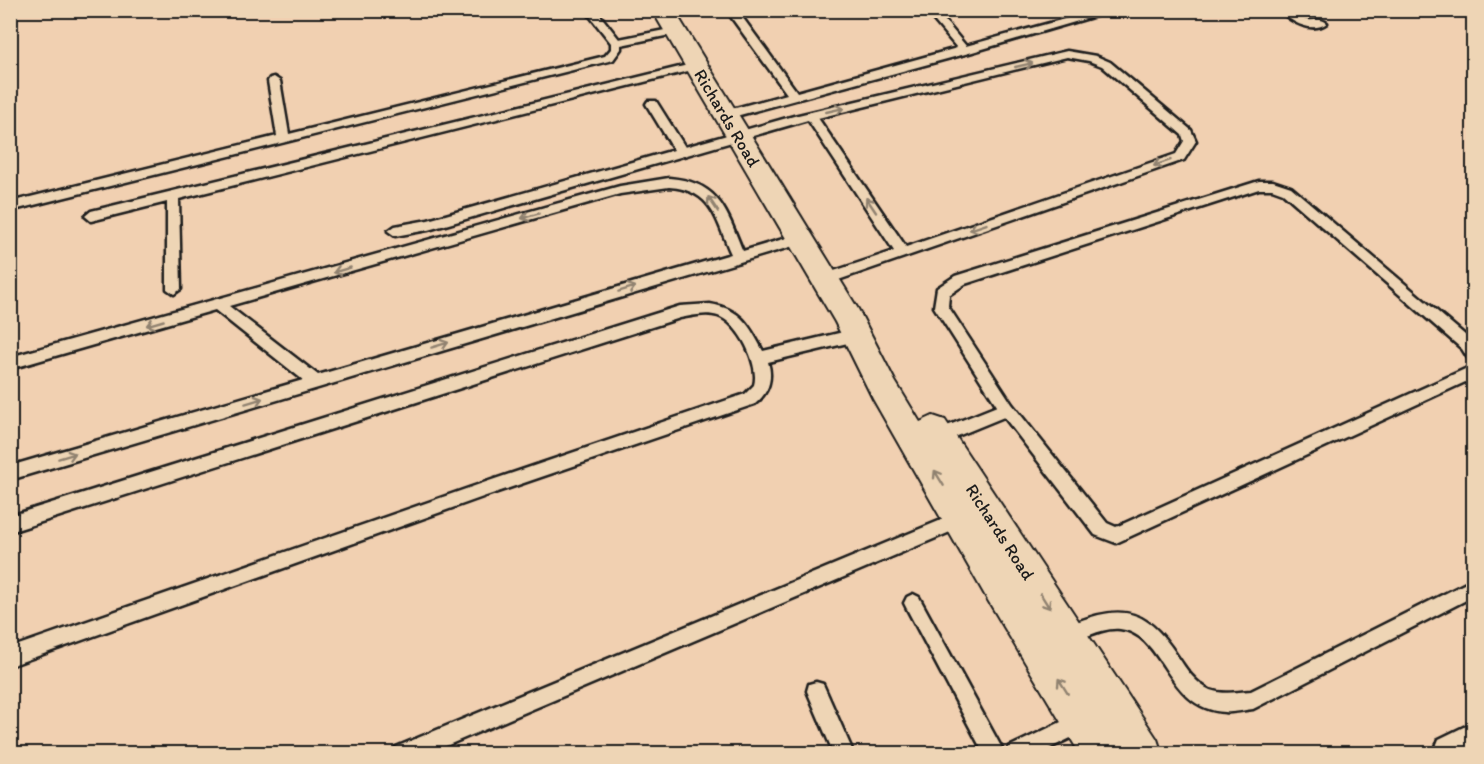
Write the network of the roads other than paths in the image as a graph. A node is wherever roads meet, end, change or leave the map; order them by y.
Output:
1 (590, 10) edge
2 (731, 10) edge
3 (930, 10) edge
4 (1111, 10) edge
5 (1284, 10) edge
6 (669, 21) edge
7 (1322, 23) dead end
8 (616, 43) junction
9 (965, 51) junction
10 (696, 66) junction
11 (274, 81) dead end
12 (794, 96) junction
13 (652, 104) dead end
14 (811, 116) junction
15 (731, 125) junction
16 (284, 140) junction
17 (681, 151) junction
18 (173, 195) junction
19 (10, 207) edge
20 (91, 216) dead end
21 (395, 231) dead end
22 (800, 239) junction
23 (903, 253) junction
24 (739, 256) junction
25 (824, 280) junction
26 (174, 289) dead end
27 (218, 305) junction
28 (852, 326) junction
29 (1473, 356) edge
30 (759, 358) junction
31 (10, 363) edge
32 (1473, 371) edge
33 (316, 382) junction
34 (1007, 409) junction
35 (938, 437) junction
36 (10, 473) edge
37 (963, 519) junction
38 (10, 524) edge
39 (1473, 587) edge
40 (913, 603) dead end
41 (1066, 636) junction
42 (10, 657) edge
43 (816, 690) dead end
44 (1084, 721) junction
45 (1473, 743) edge
46 (403, 753) edge
47 (843, 753) edge
48 (995, 753) edge
49 (1017, 753) edge
50 (1104, 753) edge
51 (1142, 753) edge
52 (1454, 753) edge

1 - 8 lane
2 - 12 lane
3 - 9 lane
4 - 9 lane
5 - 7 lane
6 - 8 lane
6 - 10 street, Richards Road
8 - 16 lane
9 - 12 lane
10 - 15 street, Richards Road
10 - 18 lane
11 - 16 lane
12 - 15 lane
13 - 17 lane
14 - 15 lane
23 -> 14 lane
14 -> 23 lane
15 - 17 lane
15 - 22 street, Richards Road
16 - 19 lane
17 - 21 lane
18 - 20 lane
18 - 26 lane
22 - 24 lane
22 - 25 street, Richards Road
23 - 25 lane
24 -> 27 lane
33 -> 24 lane
25 - 28 street, Richards Road
27 -> 31 lane
27 - 33 lane
28 - 30 lane
28 - 35 street, Richards Road
37 -> 28 street, Richards Road
29 - 34 lane
30 - 38 lane
30 - 42 lane
32 - 34 lane
36 -> 33 lane
34 - 35 lane
35 -> 41 street, Richards Road
44 -> 37 street, Richards Road
37 - 46 lane
39 - 41 lane
40 - 48 lane
41 - 51 street, Richards Road
43 - 47 lane
44 - 49 lane
44 - 50 street, Richards Road
45 - 52 main road

